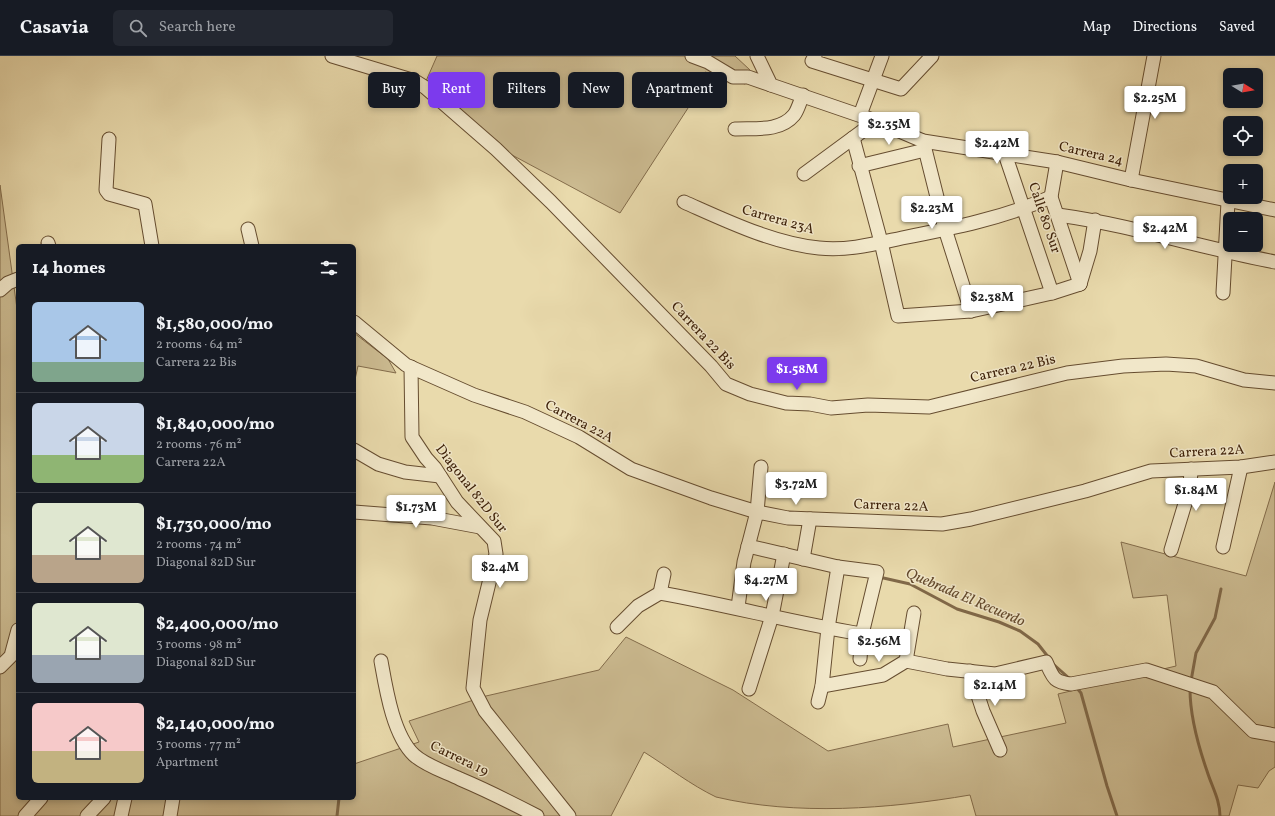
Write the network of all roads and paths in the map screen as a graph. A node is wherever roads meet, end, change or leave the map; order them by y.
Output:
1 (332, 56) edge
2 (360, 56) edge
3 (692, 56) edge
4 (757, 56) edge
5 (815, 56) edge
6 (882, 56) edge
7 (932, 56) edge
8 (1154, 56) edge
9 (370, 68) junction
10 (873, 80) junction
11 (771, 84) junction
12 (803, 95) junction
13 (860, 115) junction
14 (876, 120) junction
15 (735, 129) dead end
16 (853, 138) junction
17 (109, 139) dead end
18 (924, 146) junction
19 (1004, 154) junction
20 (1057, 162) junction
21 (859, 166) junction
22 (804, 174) dead end
23 (1131, 180) junction
24 (1051, 197) junction
25 (1223, 201) edge
26 (684, 202) dead end
27 (1240, 204) edge
28 (1024, 209) junction
29 (1275, 210) edge
30 (1058, 215) junction
31 (1094, 220) junction
32 (248, 229) dead end
33 (945, 229) junction
34 (881, 242) junction
35 (152, 244) edge
36 (252, 244) edge
37 (1223, 252) edge
38 (1225, 252) joint
39 (1275, 262) edge
40 (16, 280) edge
41 (1080, 284) junction
42 (0, 290) edge
43 (1052, 293) junction
44 (1223, 293) dead end
45 (971, 311) junction
46 (356, 324) edge
47 (411, 367) junction
48 (1275, 383) edge
49 (356, 451) edge
50 (1275, 462) edge
51 (760, 467) dead end
52 (1241, 468) junction
53 (1192, 469) junction
54 (440, 476) junction
55 (356, 512) edge
56 (757, 512) junction
57 (810, 519) junction
58 (480, 527) junction
59 (748, 546) junction
60 (1223, 547) dead end
61 (1171, 550) dead end
62 (784, 554) junction
63 (803, 560) junction
64 (838, 567) junction
65 (664, 574) dead end
66 (660, 593) junction
67 (738, 607) junction
68 (914, 613) dead end
69 (772, 616) junction
70 (617, 627) dead end
71 (828, 628) junction
72 (862, 634) junction
73 (16, 637) edge
74 (860, 659) dead end
75 (381, 661) dead end
76 (906, 661) junction
77 (0, 667) edge
78 (970, 671) junction
79 (822, 686) junction
80 (749, 689) dead end
81 (818, 702) dead end
82 (1275, 735) edge
83 (1000, 750) dead end
84 (39, 800) edge
85 (102, 800) edge
86 (125, 800) edge
87 (173, 800) edge
88 (25, 816) edge
89 (87, 816) edge
90 (121, 816) edge
91 (170, 816) edge
92 (537, 816) edge
93 (569, 816) edge

1 - 9 street, Carrera 22 Bis
2 - 9 street
3 - 11 street, Carrera 24
4 - 11 street
5 - 10 street
6 - 10 street
7 - 10 street
8 - 23 street
9 - 48 street, Carrera 22 Bis
10 - 13 street
11 - 12 street, Carrera 24
12 - 13 street, Carrera 24
12 - 15 street
13 - 14 street, Carrera 24
14 - 16 street
14 - 18 street, Carrera 24
16 - 21 street
16 - 22 street
17 - 35 street
18 - 19 street, Carrera 24
18 - 21 street
18 - 33 street
19 - 20 street, Carrera 24
19 - 28 street, Calle 80 Sur
20 - 23 street, Carrera 24
20 - 24 street
21 - 34 street
23 - 25 street, Carrera 24
24 - 28 street, Carrera 23A
24 - 30 street
26 - 34 street, Carrera 23A
27 - 29 street, Carrera 24
28 - 33 street, Carrera 23A
28 - 43 street, Calle 80 Sur
30 - 31 street
30 - 41 street
31 - 37 street
31 - 41 street
32 - 36 street
33 - 34 street, Carrera 23A
33 - 45 street
34 - 45 street
38 - 39 street
38 - 44 street
40 - 42 street
41 - 43 street
43 - 45 street
46 - 47 street, Carrera 22A
47 - 54 street, Diagonal 82D Sur
47 - 56 street, Carrera 22A
49 - 54 street
50 - 52 street, Carrera 22A
51 - 56 street
52 - 53 street, Carrera 22A
52 - 60 street
53 - 57 street, Carrera 22A
53 - 61 street
54 - 58 street, Diagonal 82D Sur
55 - 58 street
56 - 57 street, Carrera 22A
56 - 59 street
57 - 63 street
58 - 93 street, Diagonal 82D Sur
59 - 62 street
59 - 67 street
62 - 63 street
62 - 69 street
63 - 64 street
64 - 71 street
64 - 72 street
65 - 66 street
66 - 67 street
66 - 70 street
67 - 69 street
68 - 76 street
69 - 71 street
69 - 80 street
71 - 72 street
71 - 79 street
72 - 74 street
73 - 77 street
75 - 92 street, Carrera 19
76 - 78 street
76 - 79 street
78 - 82 street
78 - 83 street
79 - 81 street
84 - 88 street
85 - 89 street
86 - 90 street
87 - 91 street

